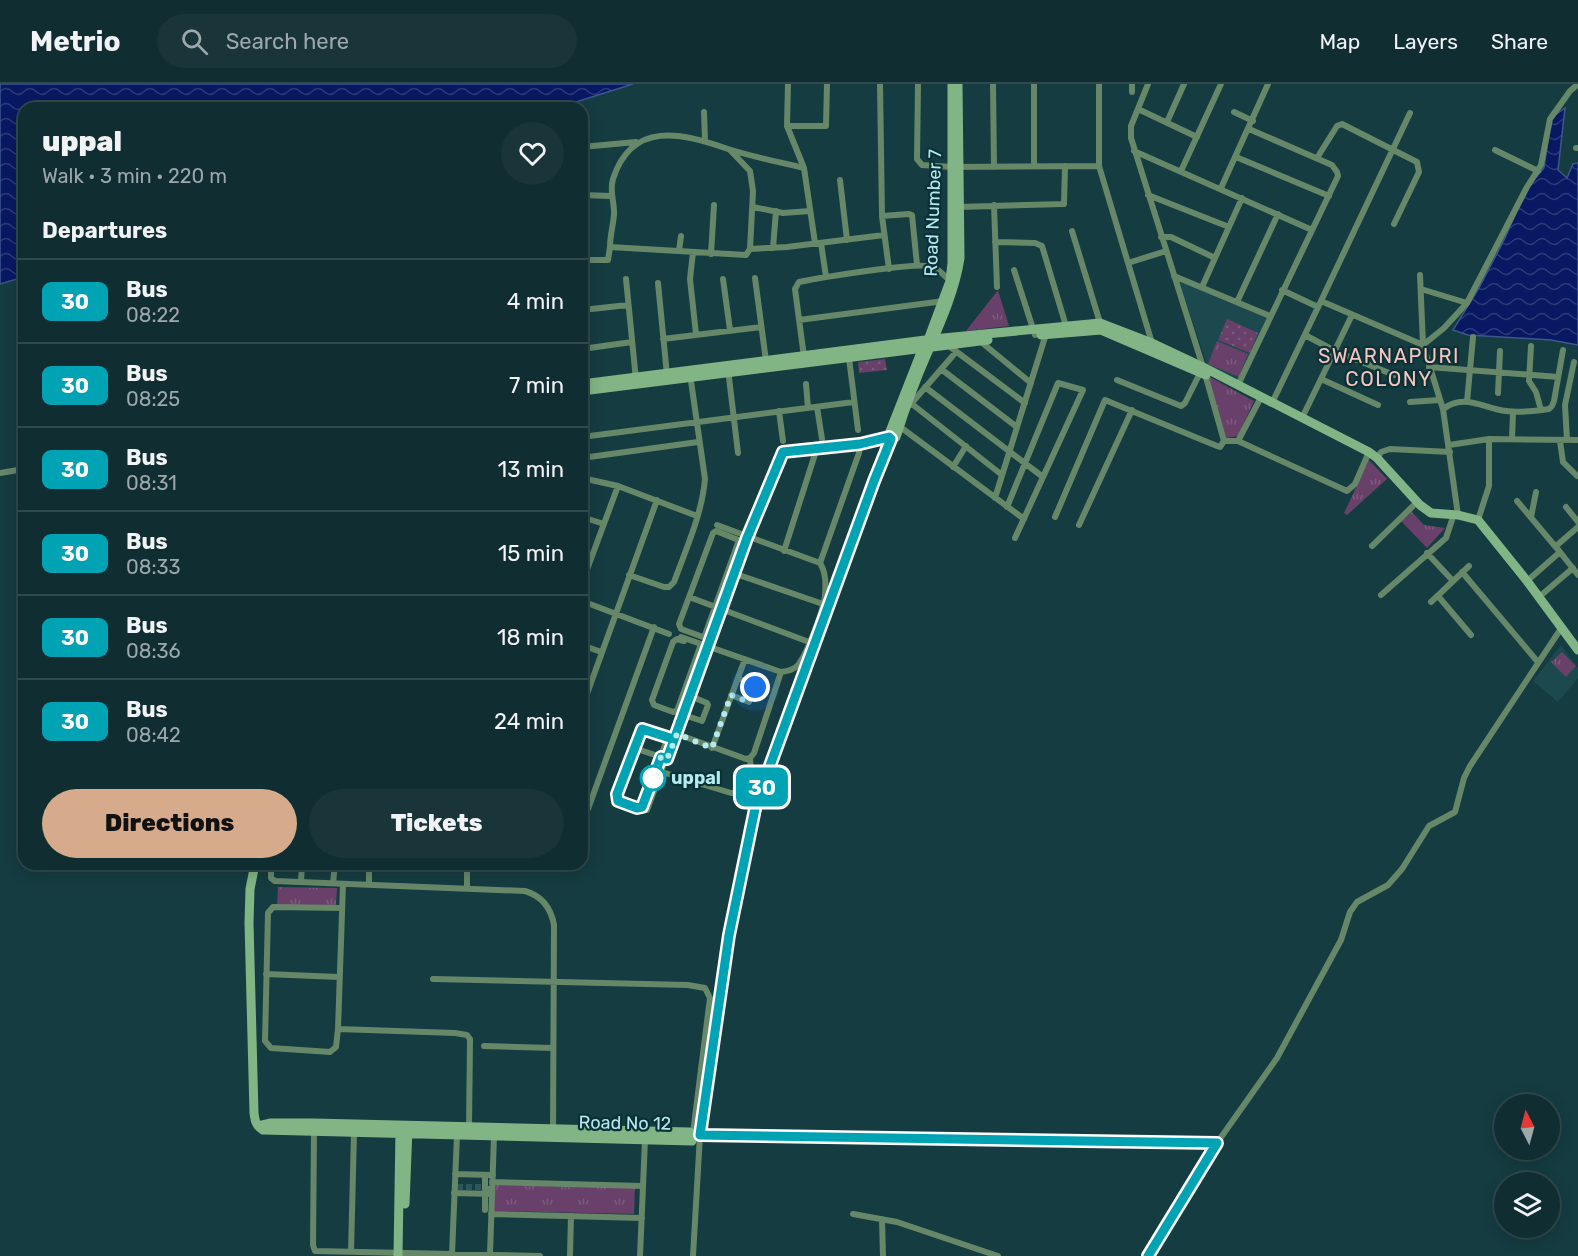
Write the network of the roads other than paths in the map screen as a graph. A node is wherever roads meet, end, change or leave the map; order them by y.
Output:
1 (788, 84) edge
2 (827, 84) edge
3 (880, 84) edge
4 (918, 84) edge
5 (952, 84) edge
6 (958, 84) edge
7 (993, 84) edge
8 (1034, 84) edge
9 (1099, 84) edge
10 (1132, 84) edge
11 (1148, 84) edge
12 (1184, 84) edge
13 (1221, 84) edge
14 (1268, 84) edge
15 (1578, 84) edge
16 (1132, 92) dead end
17 (1138, 109) junction
18 (704, 112) dead end
19 (1234, 112) dead end
20 (1410, 113) dead end
21 (1252, 121) junction
22 (1167, 122) junction
23 (788, 126) junction
24 (1249, 129) junction
25 (1197, 137) junction
26 (705, 141) junction
27 (637, 142) junction
28 (588, 146) edge
29 (729, 149) junction
30 (1393, 149) junction
31 (1495, 150) dead end
32 (1134, 151) junction
33 (1236, 157) junction
34 (1317, 158) junction
35 (994, 166) junction
36 (1034, 166) junction
37 (1065, 166) junction
38 (1099, 166) junction
39 (955, 167) junction
40 (804, 168) junction
41 (1181, 171) junction
42 (1538, 171) junction
43 (840, 180) dead end
44 (1221, 188) junction
45 (588, 195) edge
46 (1148, 195) junction
47 (611, 196) junction
48 (1329, 196) junction
49 (1242, 198) junction
50 (714, 205) dead end
51 (994, 205) junction
52 (753, 207) junction
53 (955, 207) junction
54 (776, 211) junction
55 (810, 212) junction
56 (1278, 214) junction
57 (882, 216) junction
58 (1394, 224) dead end
59 (1229, 227) junction
60 (1312, 230) junction
61 (1072, 231) dead end
62 (884, 235) junction
63 (681, 236) dead end
64 (1161, 237) junction
65 (847, 240) junction
66 (995, 242) junction
67 (818, 243) junction
68 (610, 247) junction
69 (773, 248) junction
70 (750, 249) junction
71 (680, 251) junction
72 (1166, 251) junction
73 (693, 252) junction
74 (711, 254) junction
75 (1215, 258) junction
76 (588, 260) edge
77 (1128, 263) junction
78 (917, 266) junction
79 (889, 270) junction
80 (1014, 270) dead end
81 (1420, 275) dead end
82 (1174, 276) junction
83 (826, 277) junction
84 (755, 278) dead end
85 (626, 279) dead end
86 (723, 279) dead end
87 (952, 282) junction
88 (658, 283) dead end
89 (997, 287) dead end
90 (1202, 288) junction
91 (1420, 289) junction
92 (1282, 290) junction
93 (945, 301) junction
94 (1236, 302) junction
95 (1467, 303) junction
96 (1319, 304) junction
97 (628, 305) junction
98 (588, 309) edge
99 (1352, 315) junction
100 (1270, 316) junction
101 (799, 320) junction
102 (1066, 326) junction
103 (1101, 326) junction
104 (761, 327) junction
105 (730, 330) junction
106 (1035, 333) junction
107 (696, 334) junction
108 (1047, 334) junction
109 (1305, 335) junction
110 (1473, 337) dead end
111 (663, 339) junction
112 (980, 341) junction
113 (632, 342) junction
114 (1152, 343) junction
115 (929, 344) junction
116 (1423, 345) junction
117 (1531, 346) dead end
118 (588, 348) edge
119 (953, 349) junction
120 (1335, 351) junction
121 (1500, 351) dead end
122 (1563, 351) dead end
123 (849, 358) junction
124 (804, 359) junction
125 (766, 361) junction
126 (1574, 362) dead end
127 (1429, 367) junction
128 (728, 369) junction
129 (941, 369) junction
130 (1471, 369) junction
131 (1203, 372) junction
132 (1499, 373) junction
133 (690, 374) junction
134 (1528, 374) junction
135 (1394, 375) dead end
136 (667, 376) junction
137 (1558, 377) junction
138 (1321, 379) junction
139 (636, 380) junction
140 (1117, 380) dead end
141 (1031, 383) junction
142 (588, 384) edge
143 (806, 384) dead end
144 (1238, 385) junction
145 (925, 387) junction
146 (588, 390) edge
147 (1498, 393) dead end
148 (1259, 400) junction
149 (1440, 400) junction
150 (854, 402) junction
151 (1410, 402) dead end
152 (1467, 402) junction
153 (1025, 403) junction
154 (1272, 403) junction
155 (1378, 405) dead end
156 (909, 406) junction
157 (817, 407) junction
158 (808, 408) junction
159 (1443, 409) junction
160 (1132, 410) junction
161 (1541, 410) junction
162 (779, 411) junction
163 (1513, 412) junction
164 (733, 417) junction
165 (1302, 418) junction
166 (696, 422) junction
167 (900, 426) junction
168 (1017, 427) junction
169 (858, 430) dead end
170 (588, 436) edge
171 (890, 438) junction
172 (822, 439) dead end
173 (1489, 439) junction
174 (1512, 439) junction
175 (1563, 440) junction
176 (1578, 440) edge
177 (783, 441) dead end
178 (1224, 441) junction
179 (1238, 441) junction
180 (698, 442) junction
181 (860, 444) junction
182 (966, 446) junction
183 (818, 448) junction
184 (1450, 448) junction
185 (1010, 451) junction
186 (738, 453) dead end
187 (1371, 455) junction
188 (588, 457) edge
189 (1025, 464) junction
190 (953, 467) junction
191 (18, 470) edge
192 (0, 473) edge
193 (1002, 475) junction
194 (1577, 476) edge
195 (1043, 477) junction
196 (588, 479) edge
197 (618, 486) junction
198 (1536, 492) dead end
199 (995, 498) junction
200 (657, 500) junction
201 (1517, 501) dead end
202 (1413, 506) junction
203 (1008, 507) junction
204 (1566, 507) dead end
205 (697, 516) junction
206 (1055, 517) dead end
207 (1459, 517) junction
208 (1531, 517) junction
209 (588, 519) edge
210 (1024, 519) junction
211 (1478, 520) junction
212 (1578, 522) edge
213 (604, 524) junction
214 (717, 525) dead end
215 (1079, 525) dead end
216 (1578, 527) edge
217 (1015, 538) dead end
218 (744, 540) junction
219 (1372, 546) dead end
220 (1558, 549) junction
221 (784, 550) junction
222 (1427, 553) junction
223 (590, 563) joint
224 (820, 563) junction
225 (1469, 566) dead end
226 (588, 568) edge
227 (1573, 568) junction
228 (731, 572) junction
229 (1462, 572) junction
230 (629, 575) junction
231 (1578, 575) edge
232 (1453, 581) junction
233 (1527, 581) junction
234 (1381, 595) dead end
235 (1438, 596) junction
236 (689, 597) junction
237 (1539, 597) junction
238 (1431, 602) dead end
239 (588, 603) edge
240 (823, 604) junction
241 (718, 608) junction
242 (616, 613) junction
243 (654, 627) junction
244 (1562, 627) junction
245 (669, 634) dead end
246 (1471, 635) dead end
247 (681, 637) dead end
248 (809, 642) junction
249 (588, 647) edge
250 (700, 647) junction
251 (708, 649) junction
252 (1578, 650) edge
253 (601, 652) junction
254 (745, 659) junction
255 (1537, 661) junction
256 (781, 672) junction
257 (693, 678) junction
258 (738, 678) junction
259 (588, 690) edge
260 (731, 695) junction
261 (690, 696) junction
262 (684, 715) junction
263 (673, 737) junction
264 (634, 748) junction
265 (712, 748) junction
266 (664, 758) junction
267 (750, 758) junction
268 (662, 772) junction
269 (588, 809) dead end
270 (647, 810) dead end
271 (254, 870) edge
272 (271, 870) edge
273 (302, 870) edge
274 (334, 870) edge
275 (369, 870) edge
276 (467, 870) edge
277 (301, 882) junction
278 (333, 884) junction
279 (343, 884) junction
280 (369, 884) junction
281 (467, 888) junction
282 (342, 908) junction
283 (266, 975) junction
284 (339, 977) junction
285 (433, 979) dead end
286 (554, 982) junction
287 (338, 1029) junction
288 (484, 1046) dead end
289 (553, 1048) junction
290 (260, 1128) junction
291 (404, 1130) junction
292 (469, 1131) junction
293 (314, 1132) junction
294 (354, 1132) junction
295 (553, 1133) junction
296 (696, 1134) junction
297 (457, 1135) junction
298 (494, 1136) junction
299 (645, 1140) junction
300 (1217, 1143) junction
301 (456, 1174) junction
302 (490, 1185) junction
303 (643, 1186) junction
304 (454, 1191) junction
305 (488, 1208) junction
306 (853, 1214) dead end
307 (571, 1216) junction
308 (642, 1218) junction
309 (882, 1219) junction
310 (351, 1252) junction
311 (401, 1254) edge
312 (452, 1254) edge
313 (490, 1254) junction
314 (540, 1256) edge
315 (570, 1256) edge
316 (640, 1256) edge
317 (693, 1256) edge
318 (883, 1256) edge
319 (998, 1256) edge
320 (1148, 1256) edge

1 - 23 street
2 - 23 street
3 - 57 street
4 - 39 street
5 - 39 street, Road Number 7
6 - 39 street, Road Number 7
7 - 35 street
8 - 36 street
9 - 38 street
10 - 16 street
11 - 17 street
12 - 22 street
13 - 25 street
14 - 21 street
15 - 42 street
17 - 22 street
17 - 32 street
18 - 26 street
19 - 21 street
20 - 30 street
21 - 24 street
22 - 25 street
23 - 40 street
24 - 33 street
24 - 34 street
25 - 41 street
26 - 27 street
26 - 29 street
27 - 28 street
27 - 47 street
29 - 40 street
29 - 52 street
30 - 34 street
30 - 58 street
30 - 96 street
31 - 42 street
32 - 41 street
32 - 46 street
33 - 44 street
33 - 48 street
34 - 48 street
35 - 36 street
35 - 39 street
36 - 37 street
37 - 38 street
37 - 51 street
38 - 77 street
39 - 53 street, Road Number 7
40 - 55 street
41 - 44 street
42 - 95 street
43 - 65 street
44 - 49 street
45 - 47 street
46 - 59 street
46 - 64 street
47 - 68 street
48 - 60 street
49 - 56 street
49 - 59 street
50 - 74 street
51 - 53 street
51 - 66 street
52 - 54 street
52 - 70 street
53 - 87 street, Road Number 7
54 - 55 street
54 - 69 street
55 - 67 street
56 - 60 street
56 - 94 street
57 - 62 street
57 - 78 street
59 - 75 street
60 - 92 street
61 - 103 street
62 - 65 street
62 - 79 street
63 - 71 street
64 - 72 street
64 - 75 street
65 - 67 street
66 - 89 street
66 - 102 street
67 - 69 street
67 - 83 street
68 - 71 street
68 - 76 street
69 - 70 street
70 - 74 street
71 - 73 street
72 - 77 street
72 - 82 street
73 - 74 street
73 - 107 street
75 - 90 street
77 - 114 street
78 - 79 street
78 - 87 street
79 - 83 street
80 - 106 street
81 - 91 street
82 - 90 street
82 - 131 street
83 - 101 street
84 - 104 street
85 - 97 street
86 - 105 street
87 - 93 street, Road Number 7
88 - 111 street
90 - 94 street
91 - 95 street
91 - 116 street
92 - 96 street
92 - 100 street
93 - 101 street
93 - 115 street, Road Number 7
94 - 100 street
95 - 116 street
96 - 99 street
96 - 109 street
97 - 98 street
97 - 113 street
99 - 116 street
99 - 120 street
100 - 144 street
101 - 124 street
102 - 103 street
102 - 106 street
103 - 108 street
103 - 114 street
103 - 131 street
104 - 105 street
104 - 125 street
105 - 107 street
106 - 108 street
106 - 112 street
106 - 115 street
107 - 111 street
108 - 141 street
109 - 120 street
109 - 154 street
110 - 130 street
111 - 136 street
112 - 119 street
112 - 141 street
113 - 118 street
113 - 139 street
114 - 131 street
115 - 119 street
115 - 123 street
115 - 124 street
115 - 156 street
115 - 171 street
116 - 127 street
117 - 134 street
119 - 129 street
119 - 153 street
120 - 135 street
120 - 138 street
121 - 132 street
122 - 137 street
123 - 124 street
123 - 150 street
124 - 125 street
124 - 128 street
125 - 128 street
126 - 175 street
127 - 130 street
127 - 149 street
128 - 133 street
128 - 164 street
129 - 145 street
129 - 168 street
130 - 132 street
130 - 152 street
131 - 140 street
131 - 144 street
131 - 148 street
131 - 178 street
132 - 134 street
132 - 147 street
133 - 136 street
133 - 166 street
134 - 137 street
134 - 161 street
136 - 139 street
137 - 161 street
138 - 155 street
138 - 165 street
139 - 142 street
139 - 146 street
141 - 153 street
143 - 158 street
144 - 154 street
145 - 156 street
145 - 185 street
148 - 179 street
148 - 187 street
149 - 151 street
149 - 159 street
150 - 157 street
150 - 169 street
152 - 159 street
152 - 163 street
153 - 168 street
154 - 165 street
156 - 167 street
156 - 182 street
157 - 158 street
157 - 172 street
158 - 162 street
159 - 184 street
160 - 178 street
160 - 206 street
160 - 215 street
161 - 163 street
162 - 164 street
162 - 177 street
163 - 174 street
164 - 166 street
164 - 186 street
165 - 187 street
166 - 170 street
166 - 180 street
167 - 171 street
167 - 190 street
168 - 185 street
171 - 181 street
171 - 296 street
173 - 174 street
173 - 184 street
173 - 211 street
174 - 175 street
175 - 176 street
175 - 194 street
178 - 179 street
179 - 187 street
180 - 188 street
180 - 205 street
181 - 183 street
181 - 224 street
182 - 190 street
182 - 193 street
183 - 218 street
183 - 221 street
184 - 187 street
184 - 207 street
185 - 189 street
185 - 193 street
187 - 202 street
187 - 207 street
189 - 195 street
189 - 195 street
189 - 203 street
190 - 199 street
191 - 192 street
193 - 199 street
195 - 210 street
196 - 197 street
197 - 200 street
197 - 213 street
198 - 208 street
199 - 203 street
200 - 205 street
200 - 230 street
201 - 208 street
202 - 207 street
202 - 219 street
203 - 210 street
204 - 212 street
205 - 230 street
207 - 211 street
207 - 222 street
208 - 220 street
209 - 213 street
210 - 217 street
211 - 233 street
213 - 223 street
214 - 218 street
216 - 220 street
218 - 221 street
218 - 228 street
218 - 236 street
220 - 227 street
220 - 233 street
221 - 224 street
222 - 232 street
222 - 234 street
223 - 226 street
224 - 240 street
225 - 229 street
227 - 231 street
227 - 237 street
228 - 240 street
228 - 241 street
229 - 232 street
229 - 255 street
230 - 242 street
232 - 235 street
233 - 237 street
235 - 238 street
235 - 246 street
236 - 241 street
236 - 241 street
237 - 244 street
239 - 242 street
240 - 248 street
241 - 248 street
241 - 251 street
242 - 243 street
242 - 253 street
243 - 245 street
243 - 269 street
244 - 252 street
244 - 255 street
247 - 251 street
248 - 256 street
249 - 253 street
250 - 251 street
250 - 257 street
250 - 257 street
251 - 254 street
251 - 257 street
253 - 259 street
254 - 256 street
254 - 258 street
255 - 300 street
256 - 267 street
257 - 261 street
258 - 260 street
258 - 260 street
260 - 265 street
261 - 262 street
261 - 262 street
262 - 263 street
263 - 264 street
263 - 265 street
263 - 266 street
264 - 266 street
264 - 266 street
265 - 267 street
266 - 268 street
267 - 268 street
268 - 270 street
271 - 290 street
272 - 277 street
273 - 277 street
274 - 278 street
275 - 280 street
276 - 281 street
277 - 278 street
278 - 279 street
279 - 280 street
279 - 282 street
280 - 281 street
281 - 286 street
282 - 283 street
282 - 284 street
283 - 284 street
283 - 287 street
284 - 287 street
285 - 286 street
286 - 289 street
286 - 296 street
287 - 292 street
288 - 289 street
289 - 295 street
290 - 291 street, Road No 12
290 - 293 street, Road No 12
291 - 292 street, Road No 12
291 - 294 street, Road No 12
291 - 297 street, Road No 12
291 - 311 street
292 - 295 street, Road No 12
292 - 297 street, Road No 12
292 - 298 street, Road No 12
293 - 294 street, Road No 12
293 - 310 street
294 - 310 street
295 - 296 street, Road No 12
295 - 298 street, Road No 12
295 - 299 street, Road No 12
296 - 299 street, Road No 12
296 - 300 street
296 - 317 street
297 - 301 street
298 - 302 street
299 - 303 street
300 - 320 street
301 - 302 street
301 - 304 street
302 - 303 street
302 - 304 street
302 - 305 street
303 - 308 street
304 - 312 street
305 - 307 street
305 - 313 street
306 - 309 street
307 - 308 street
307 - 315 street
308 - 316 street
309 - 318 street
309 - 319 street
310 - 311 street
311 - 312 street
312 - 313 street
313 - 314 street

